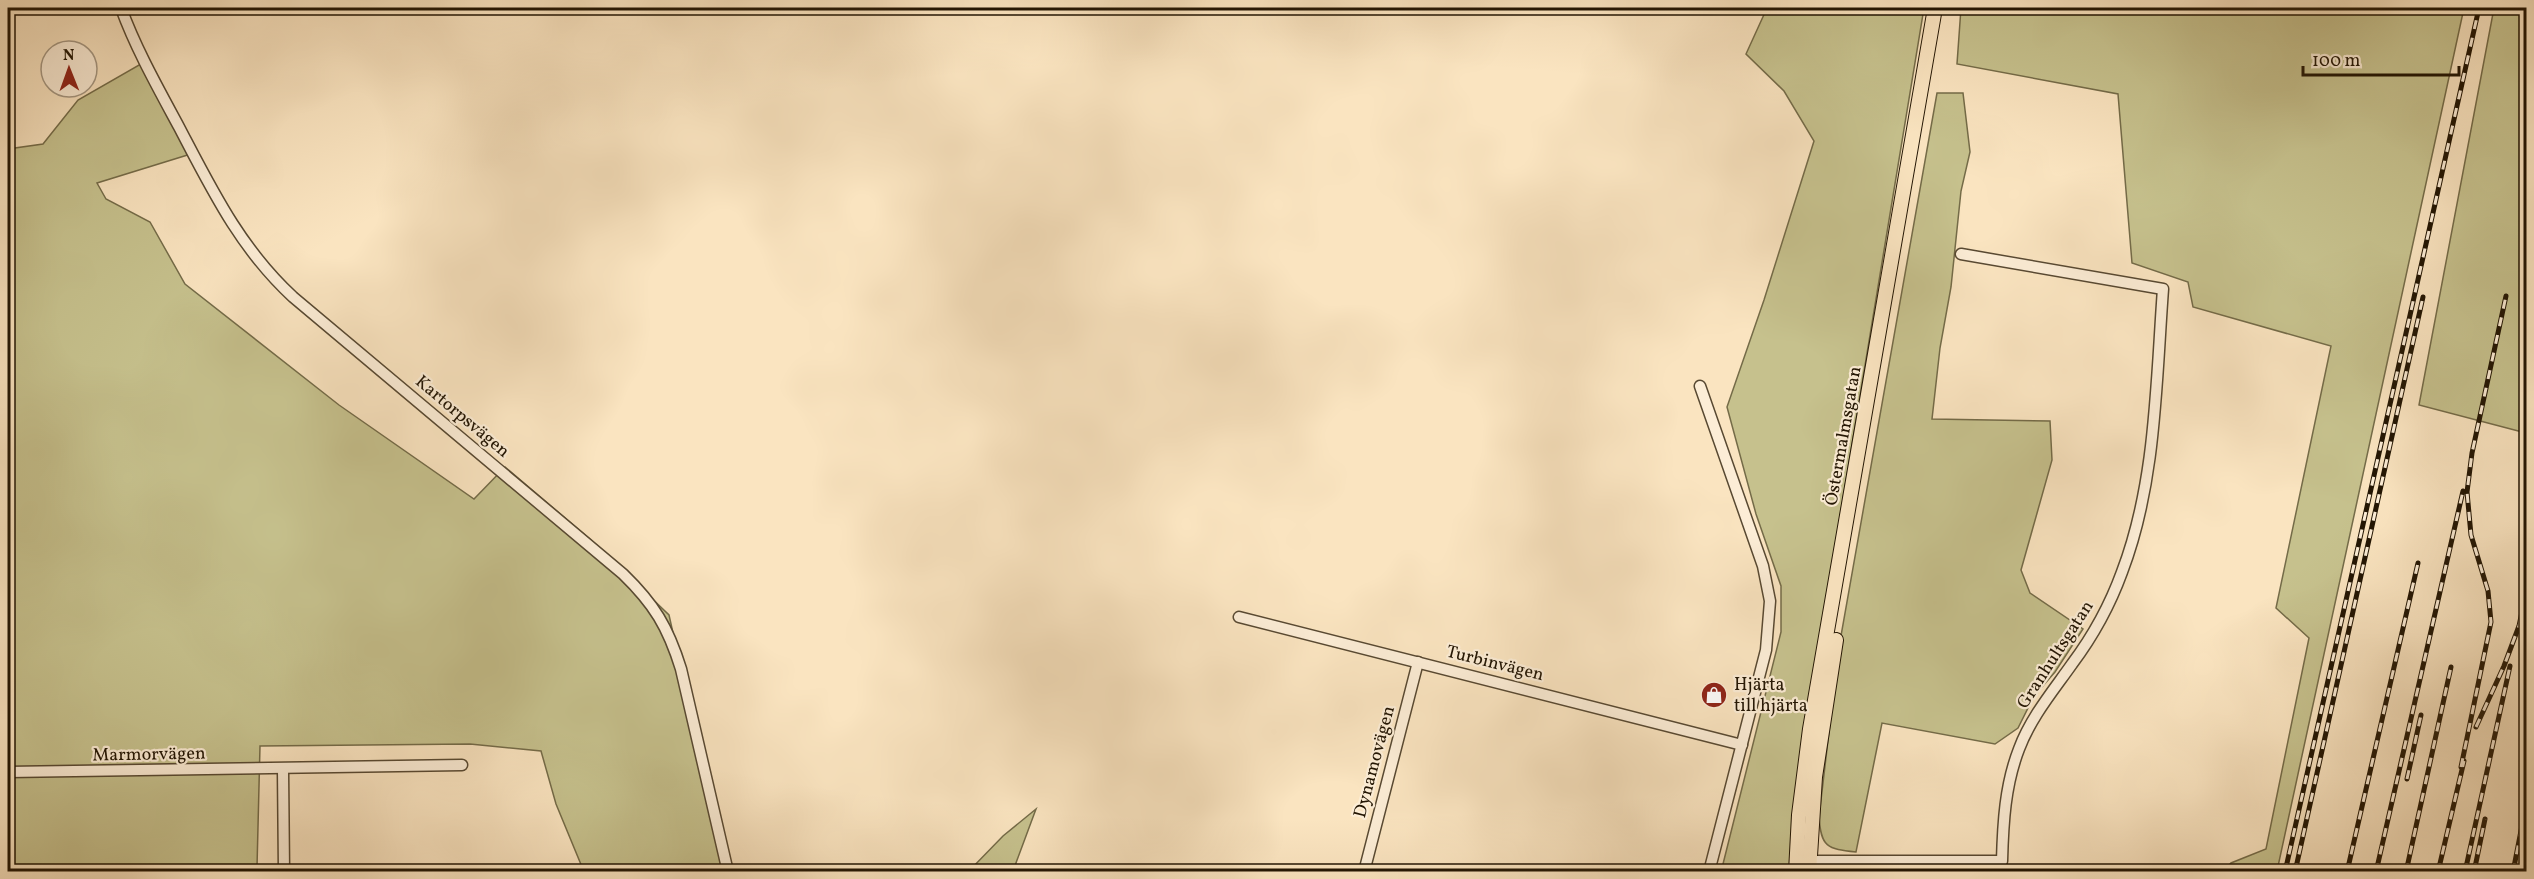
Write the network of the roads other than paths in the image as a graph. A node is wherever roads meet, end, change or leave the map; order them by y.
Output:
1 (121, 8) edge
2 (1935, 8) edge
3 (1942, 8) edge
4 (1961, 254) dead end
5 (1700, 386) dead end
6 (1239, 617) dead end
7 (1418, 662) junction
8 (1742, 745) junction
9 (462, 765) dead end
10 (282, 770) junction
11 (10, 773) edge
12 (1803, 866) edge
13 (284, 872) edge
14 (728, 872) edge
15 (1364, 872) edge
16 (1709, 872) edge

1 - 14 street, Kartorpsvägen
2 - 12 main road, Östermalmsgatan
3 - 12 main road, Östermalmsgatan
4 - 12 street, Granhultsgatan
5 - 8 street
6 - 7 street, Turbinvägen
7 - 8 street, Turbinvägen
7 - 15 street, Dynamovägen
8 - 16 street
9 - 10 street, Marmorvägen
10 - 11 street, Marmorvägen
10 - 13 street

